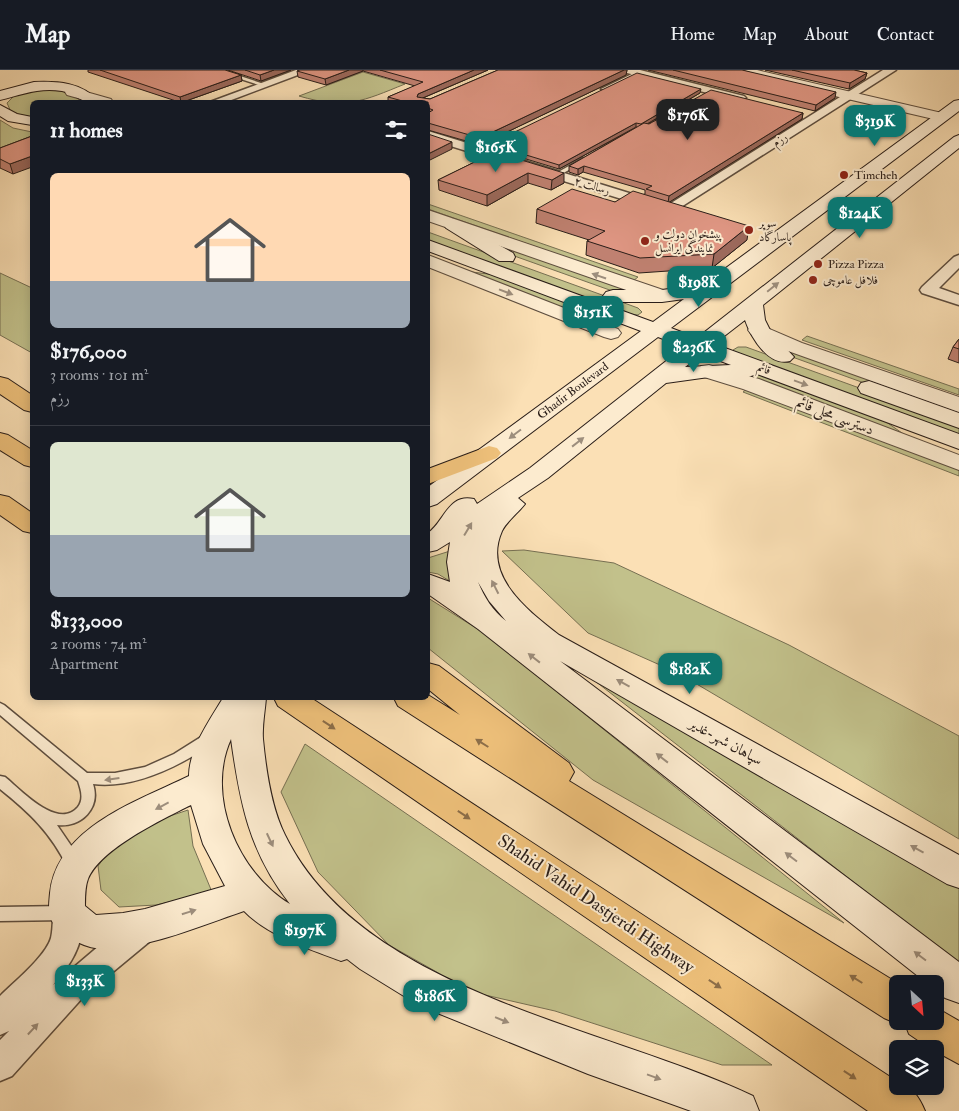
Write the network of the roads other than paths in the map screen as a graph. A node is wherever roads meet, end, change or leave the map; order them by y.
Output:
1 (36, 70) edge
2 (216, 70) edge
3 (306, 70) edge
4 (740, 70) edge
5 (891, 70) edge
6 (632, 71) edge
7 (697, 73) edge
8 (863, 74) edge
9 (879, 77) junction
10 (10, 78) dead end
11 (678, 83) junction
12 (264, 85) junction
13 (49, 86) junction
14 (0, 92) edge
15 (72, 92) junction
16 (594, 94) edge
17 (0, 96) edge
18 (851, 96) junction
19 (748, 97) edge
20 (90, 100) edge
21 (99, 100) edge
22 (222, 100) edge
23 (959, 104) edge
24 (0, 110) edge
25 (798, 112) edge
26 (817, 117) junction
27 (942, 117) junction
28 (13, 118) junction
29 (30, 121) edge
30 (30, 124) edge
31 (511, 134) edge
32 (430, 136) edge
33 (959, 140) edge
34 (477, 150) junction
35 (589, 157) edge
36 (556, 175) junction
37 (863, 176) junction
38 (901, 186) junction
39 (836, 196) junction
40 (875, 206) junction
41 (670, 210) joint
42 (430, 216) edge
43 (452, 224) junction
44 (430, 230) edge
45 (430, 246) edge
46 (430, 260) edge
47 (959, 260) edge
48 (430, 261) edge
49 (506, 266) junction
50 (710, 289) junction
51 (613, 296) junction
52 (662, 296) junction
53 (959, 300) edge
54 (752, 304) junction
55 (639, 305) junction
56 (673, 318) junction
57 (616, 325) junction
58 (656, 330) junction
59 (716, 333) junction
60 (756, 338) junction
61 (699, 346) junction
62 (616, 360) junction
63 (737, 360) junction
64 (774, 364) junction
65 (710, 371) junction
66 (660, 377) junction
67 (0, 384) edge
68 (30, 404) edge
69 (886, 405) junction
70 (959, 405) edge
71 (959, 412) edge
72 (959, 421) edge
73 (0, 440) edge
74 (959, 442) edge
75 (490, 453) junction
76 (959, 458) edge
77 (30, 459) edge
78 (959, 463) edge
79 (547, 467) junction
80 (430, 476) edge
81 (430, 498) edge
82 (0, 503) edge
83 (30, 524) edge
84 (0, 527) edge
85 (30, 541) edge
86 (430, 543) edge
87 (430, 584) edge
88 (488, 622) junction
89 (430, 675) edge
90 (237, 700) edge
91 (251, 700) edge
92 (292, 700) edge
93 (412, 700) edge
94 (0, 708) edge
95 (220, 732) junction
96 (205, 776) junction
97 (84, 778) junction
98 (0, 781) edge
99 (35, 811) junction
100 (75, 869) junction
101 (959, 873) edge
102 (719, 892) junction
103 (251, 894) junction
104 (67, 913) junction
105 (0, 914) edge
106 (147, 925) junction
107 (394, 970) junction
108 (959, 985) edge
109 (889, 999) edge
110 (0, 1019) edge
111 (937, 1030) edge
112 (959, 1044) edge
113 (0, 1064) edge
114 (738, 1111) edge
115 (904, 1111) edge

1 - 13 main road
2 - 12 lane
3 - 12 street
4 - 18 main road
5 - 9 street, رزم
6 - 11 street
6 - 16 lane
7 - 11 street
8 - 9 street
9 - 18 street, رزم
10 - 14 main road
11 - 19 street
12 - 22 street
13 - 15 main road
13 - 17 main road
15 - 20 main road
15 - 21 main road
18 - 26 street, رزم
18 - 27 main road
23 - 27 main road, Ghadir Boulevard
24 - 28 main road
25 - 26 street
26 - 41 street, رزم
27 - 37 main road, Ghadir Boulevard
28 - 29 main road
28 - 30 main road
31 - 34 lane
32 - 34 street, رسالت ۲
33 - 38 main road
34 - 36 street, رسالت ۲
35 - 36 lane
36 - 41 street, رسالت ۲
37 - 38 main road
37 - 39 main road, Ghadir Boulevard
38 - 40 main road
39 - 40 main road
39 - 50 main road, Ghadir Boulevard
54 -> 40 main road
42 - 43 main road
43 - 49 main road
52 -> 43 main road
44 - 49 main road, قائم
45 - 49 main road, قائم
46 - 49 main road
47 - 53 street
48 -> 57 main road
49 - 51 main road, قائم
49 - 57 main road, قائم
50 - 52 main road
50 - 56 main road, Ghadir Boulevard
51 - 52 main road
51 - 55 main road, قائم
54 - 59 main road
54 - 60 main road
55 - 56 main road, قائم
55 - 57 main road
56 - 58 main road, Ghadir Boulevard
56 - 59 main road, قائم
57 - 58 main road, قائم
57 - 62 main road
58 - 61 main road, قائم
58 - 62 main road, Ghadir Boulevard
59 - 60 main road, قائم
59 - 61 main road
60 - 63 main road
60 - 64 main road
60 - 70 main road
61 - 63 main road, قائم
61 - 66 main road
62 -> 75 main road, Ghadir Boulevard
63 - 64 main road, قائم
64 - 65 main road
64 - 69 main road, قائم
65 - 66 main road
65 - 78 main road, دسترسی محلی قائم
79 -> 66 main road
67 - 68 highway
69 - 71 main road
69 - 72 main road, قائم
69 - 74 main road, قائم
69 - 76 main road
73 - 77 highway
75 - 80 highway
75 - 81 main road, Ghadir Boulevard
79 - 86 main road
88 -> 79 main road
101 -> 79 main road, سپاهان شهر-غدیر
82 - 83 highway
84 - 85 highway
87 - 88 main road
108 -> 88 main road
89 - 102 highway
90 - 95 main road
91 -> 107 main road
92 -> 115 highway, Shahid Vahid Dastjerdi Highway
102 -> 93 highway
94 - 97 lane
95 - 96 main road
95 -> 97 lane
96 -> 100 main road
96 - 103 main road
97 - 99 lane
98 - 99 lane
99 - 100 lane
100 - 104 main road
109 -> 102 highway
106 -> 103 main road
103 - 107 main road
104 - 105 lane
104 - 106 main road
104 - 110 street
113 -> 106 street
107 -> 114 main road
111 - 112 highway

